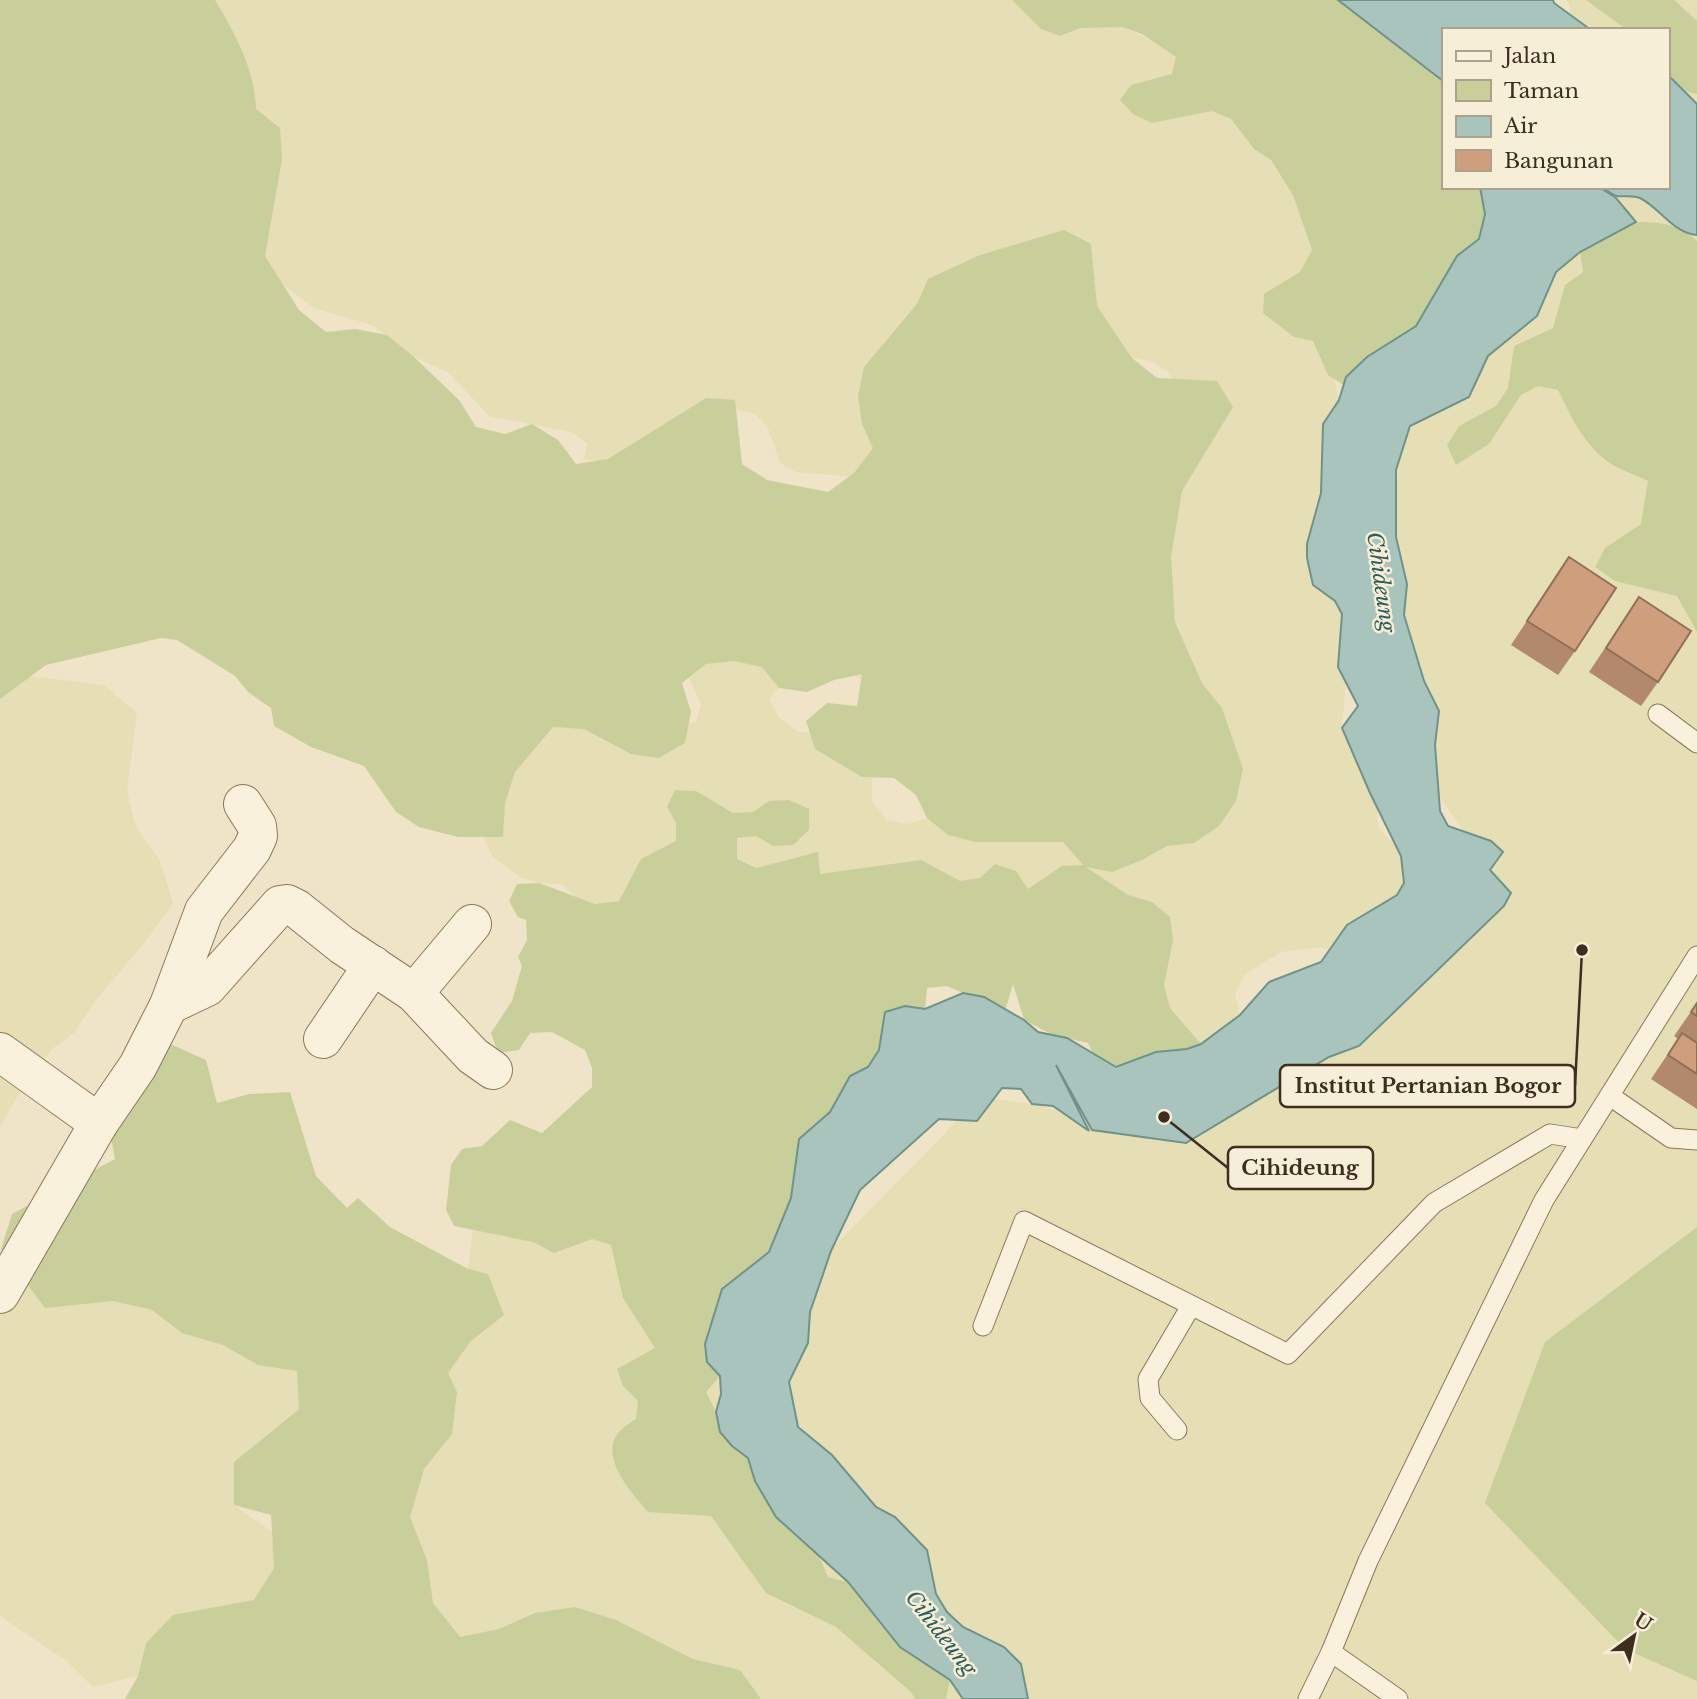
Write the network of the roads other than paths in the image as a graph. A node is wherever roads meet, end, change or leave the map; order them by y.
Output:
1 (1658, 714) edge
2 (1697, 743) edge
3 (243, 804) dead end
4 (472, 924) dead end
5 (1697, 956) edge
6 (373, 965) junction
7 (414, 993) junction
8 (169, 1004) junction
9 (324, 1039) dead end
10 (0, 1052) edge
11 (493, 1070) dead end
12 (1610, 1096) junction
13 (99, 1123) junction
14 (1582, 1139) junction
15 (1697, 1140) edge
16 (0, 1294) edge
17 (1191, 1307) junction
18 (983, 1326) dead end
19 (1177, 1430) dead end
20 (1331, 1652) junction
21 (1308, 1699) edge
22 (1398, 1699) edge

1 - 2 lane
3 - 8 street
4 - 7 street
5 - 12 lane
6 - 7 street
6 - 8 street
6 - 9 street
7 - 11 street
8 - 13 street
10 - 13 street
12 - 14 lane
12 - 15 lane
13 - 16 street
14 - 17 lane
14 - 20 lane
17 - 18 lane
17 - 19 lane
20 - 21 lane
20 - 22 lane

